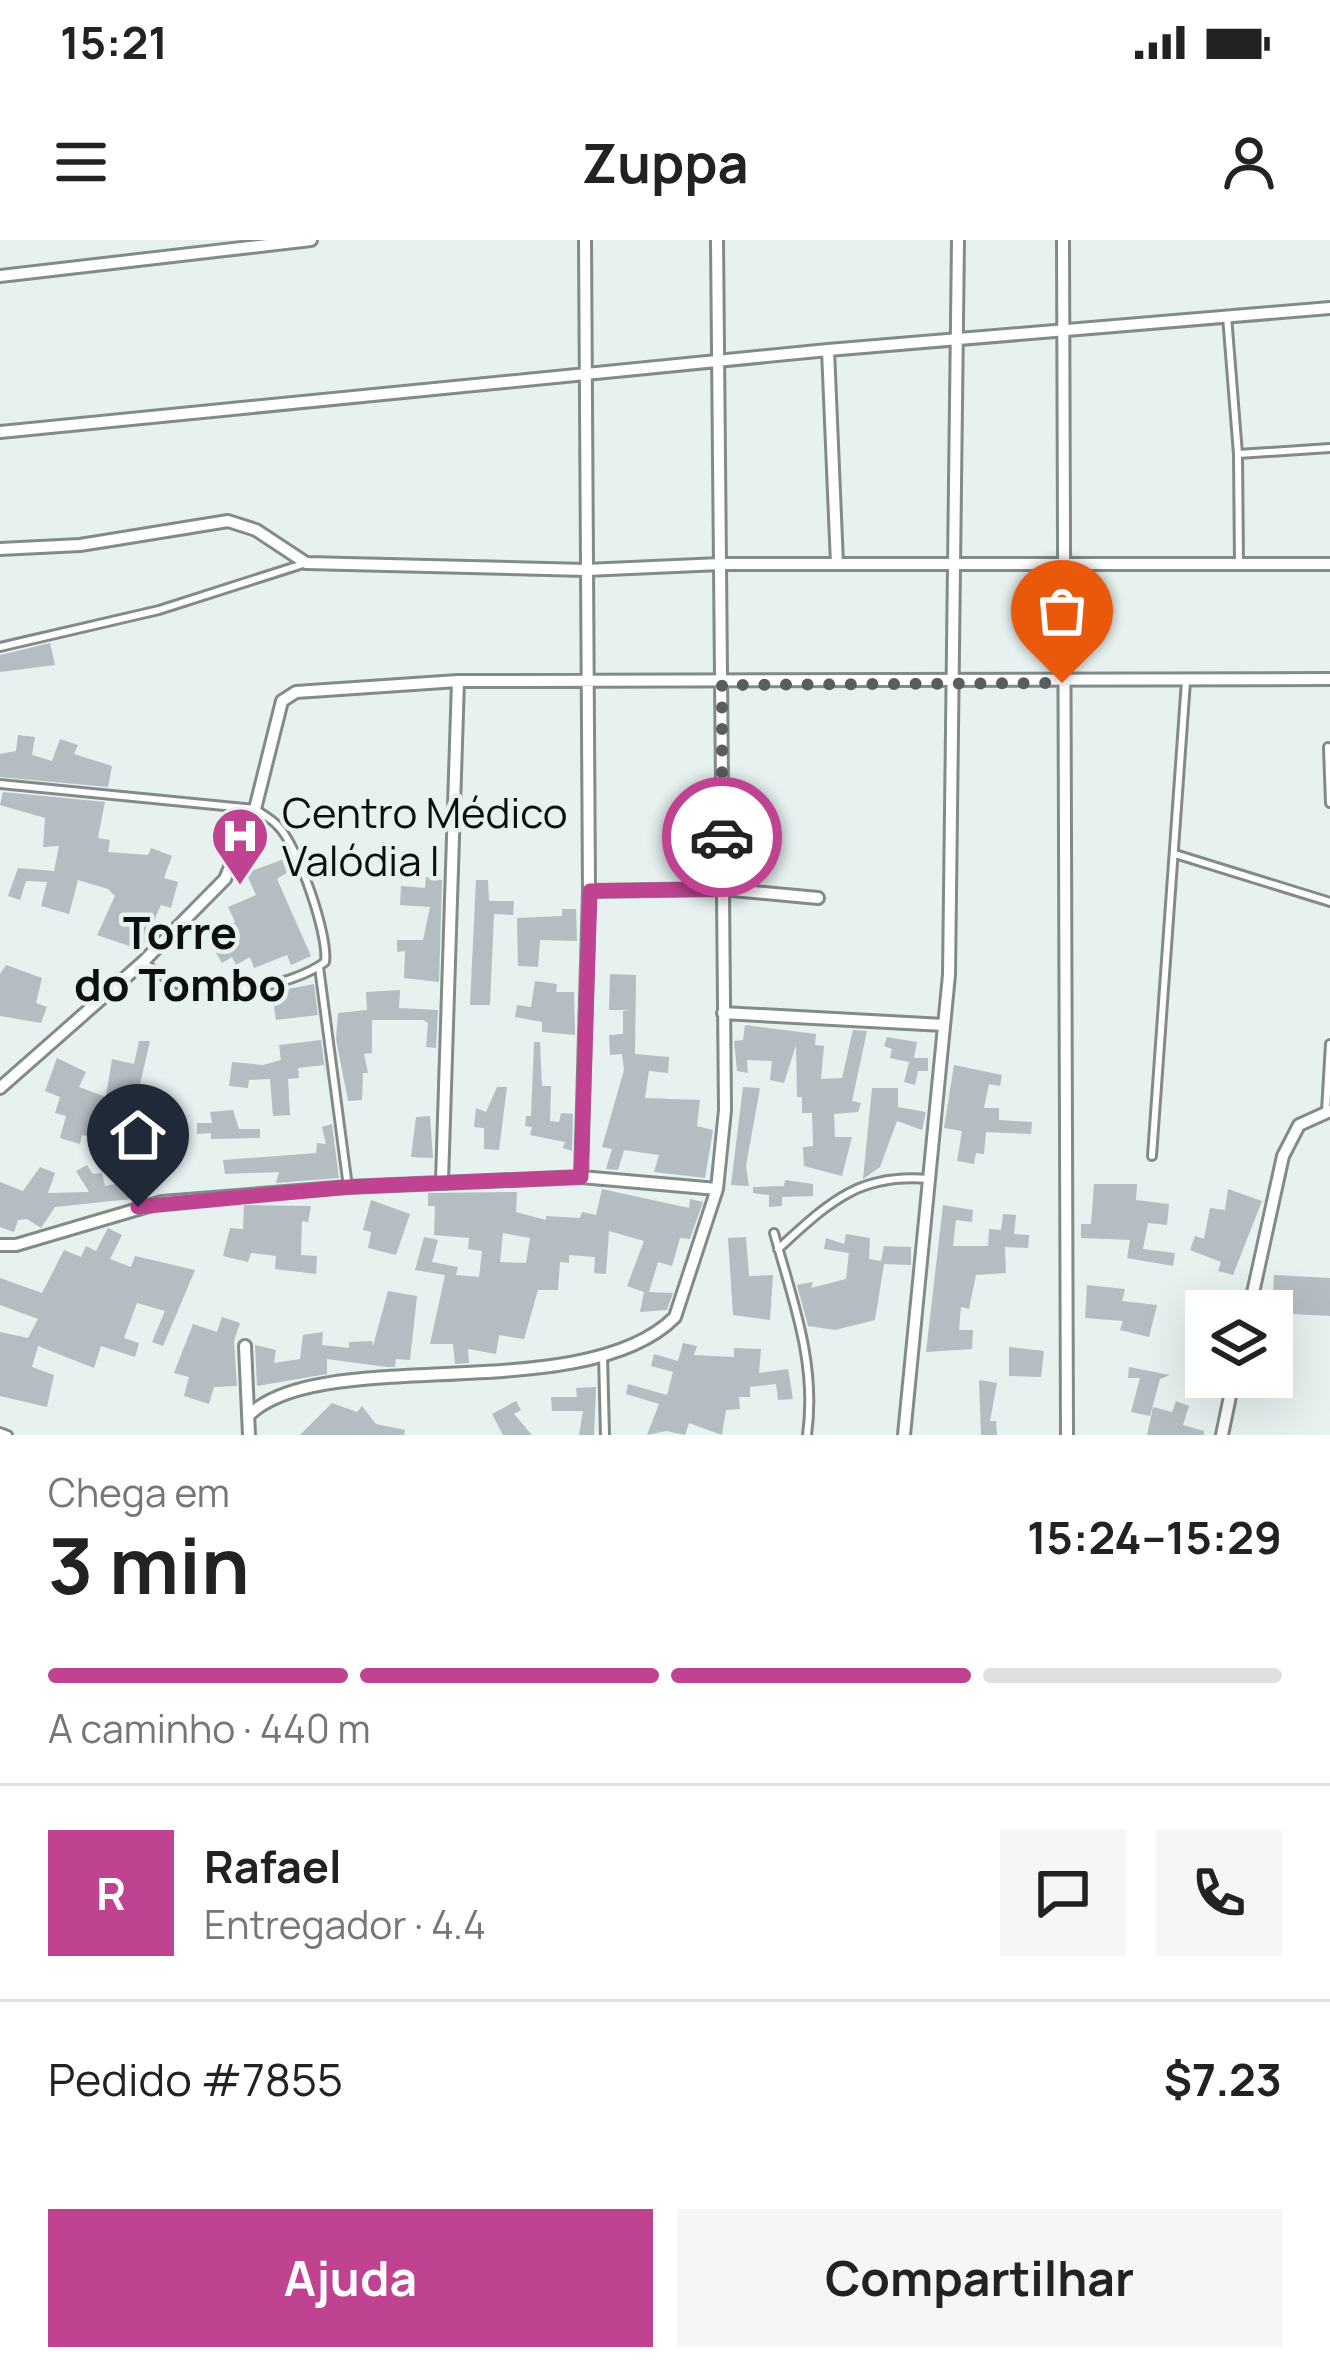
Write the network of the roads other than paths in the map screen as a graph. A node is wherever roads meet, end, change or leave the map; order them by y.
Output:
1 (311, 240) edge
2 (585, 240) edge
3 (717, 240) edge
4 (958, 240) edge
5 (1064, 240) edge
6 (0, 276) edge
7 (1330, 308) edge
8 (1227, 315) junction
9 (1065, 330) junction
10 (957, 339) junction
11 (828, 350) junction
12 (719, 364) junction
13 (585, 377) junction
14 (0, 432) edge
15 (1330, 448) edge
16 (1238, 454) junction
17 (0, 549) edge
18 (306, 563) junction
19 (1239, 563) junction
20 (720, 564) junction
21 (836, 564) junction
22 (1330, 564) edge
23 (956, 565) junction
24 (1061, 565) junction
25 (586, 570) junction
26 (0, 647) edge
27 (1186, 678) junction
28 (1330, 679) edge
29 (458, 681) junction
30 (954, 681) junction
31 (1062, 683) junction
32 (589, 684) junction
33 (722, 685) junction
34 (1328, 747) edge
35 (0, 784) edge
36 (1330, 802) edge
37 (255, 808) junction
38 (1175, 854) junction
39 (722, 889) junction
40 (590, 891) junction
41 (818, 898) dead end
42 (1330, 902) edge
43 (143, 962) junction
44 (319, 967) junction
45 (723, 1013) junction
46 (944, 1025) junction
47 (1330, 1044) edge
48 (0, 1088) edge
49 (1328, 1111) edge
50 (1152, 1156) dead end
51 (581, 1177) junction
52 (928, 1179) junction
53 (442, 1181) junction
54 (348, 1187) junction
55 (717, 1189) junction
56 (774, 1233) dead end
57 (0, 1245) edge
58 (778, 1249) junction
59 (1254, 1290) edge
60 (245, 1346) dead end
61 (603, 1353) junction
62 (1230, 1398) edge
63 (248, 1416) junction
64 (249, 1435) edge
65 (605, 1435) edge
66 (807, 1435) edge
67 (904, 1435) edge
68 (1067, 1435) edge
69 (1222, 1435) edge

1 - 6 street
2 - 13 street
3 - 12 street
4 - 10 street
5 - 9 street
7 - 8 street
8 - 9 street
8 - 16 lane
9 - 10 street
9 - 24 street
10 - 11 street
10 - 23 street
11 - 12 street
11 - 21 street
12 - 13 street
12 - 20 street
13 - 14 street
13 - 25 street
15 - 16 lane
16 - 19 lane
17 - 18 street
18 - 25 street
18 - 26 lane
19 - 22 street
19 - 24 street
20 - 21 street
20 - 25 street
20 - 33 street
21 - 23 street
23 - 24 street
23 - 30 street
24 - 31 street
25 - 32 street
27 - 28 street
27 - 31 street
27 - 38 lane
29 - 32 street
29 - 37 street
29 - 53 street
30 - 31 street
30 - 33 street
30 - 46 street
31 - 68 street
32 - 33 street
32 - 40 street
33 - 39 street
34 - 36 lane
35 - 37 lane
37 - 43 street
37 - 44 lane
38 - 42 lane
38 - 50 lane
39 - 40 street
39 - 41 street
39 - 45 street
40 - 51 street
43 - 44 lane
43 - 48 street
44 - 54 lane
45 - 46 street
45 - 55 street
46 - 52 street
47 - 49 lane
49 - 59 street
51 - 53 street
51 - 55 street
52 - 58 lane
52 - 67 street
53 - 54 street
54 - 57 street
55 - 61 street
56 - 58 lane
58 - 66 lane
60 - 63 street
61 - 63 street
61 - 65 lane
62 - 69 street
63 - 64 street

